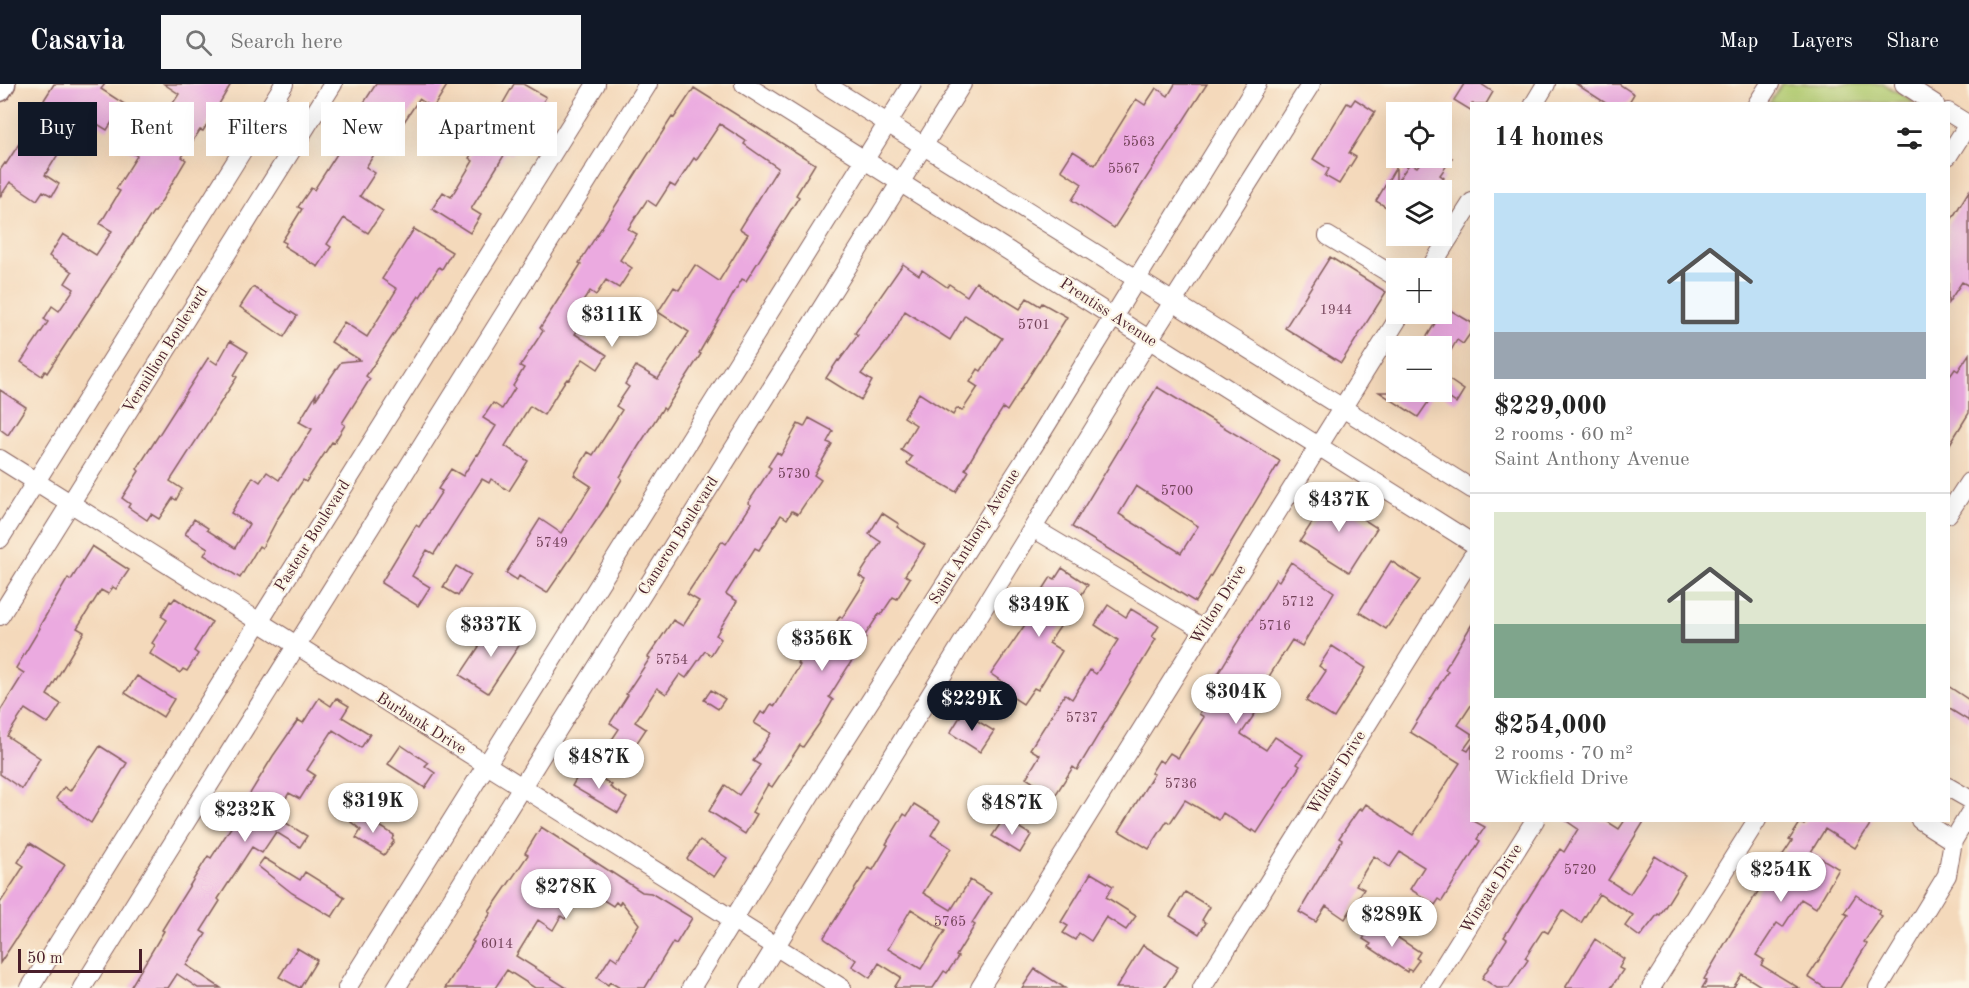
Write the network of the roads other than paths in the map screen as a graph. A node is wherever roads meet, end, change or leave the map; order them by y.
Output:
1 (4, 84) edge
2 (284, 84) edge
3 (333, 84) edge
4 (596, 84) edge
5 (648, 84) edge
6 (744, 84) edge
7 (825, 84) edge
8 (912, 84) edge
9 (962, 84) edge
10 (1257, 84) edge
11 (1311, 84) edge
12 (1546, 84) edge
13 (1770, 84) edge
14 (1904, 84) edge
15 (0, 90) edge
16 (1535, 102) edge
17 (1758, 102) edge
18 (1932, 102) edge
19 (1950, 113) edge
20 (887, 123) junction
21 (1969, 124) edge
22 (923, 146) junction
23 (1950, 153) edge
24 (864, 159) junction
25 (900, 182) junction
26 (1470, 205) edge
27 (1328, 236) dead end
28 (1436, 258) edge
29 (1386, 271) edge
30 (1136, 280) junction
31 (1172, 303) junction
32 (1113, 316) junction
33 (1395, 324) edge
34 (1148, 340) junction
35 (1341, 408) junction
36 (1318, 447) junction
37 (0, 459) edge
38 (36, 482) junction
39 (1969, 482) edge
40 (1470, 488) edge
41 (70, 503) junction
42 (1950, 511) edge
43 (1033, 528) junction
44 (0, 539) edge
45 (1470, 542) edge
46 (1470, 560) edge
47 (0, 616) edge
48 (259, 622) junction
49 (1204, 630) junction
50 (296, 645) junction
51 (486, 765) junction
52 (522, 787) junction
53 (1950, 788) edge
54 (1969, 799) edge
55 (1969, 814) edge
56 (1534, 822) edge
57 (1756, 822) edge
58 (1923, 822) edge
59 (1953, 841) junction
60 (733, 920) junction
61 (776, 946) junction
62 (30, 988) edge
63 (82, 988) edge
64 (347, 988) edge
65 (396, 988) edge
66 (691, 988) edge
67 (750, 988) edge
68 (842, 988) edge
69 (980, 988) edge
70 (1202, 988) edge
71 (1430, 988) edge
72 (1651, 988) edge
73 (1878, 988) edge

1 - 15 main road
2 - 38 street
3 - 41 street, Vermillion Boulevard
4 - 48 street, Pasteur Boulevard
5 - 50 street
6 - 24 street, Prentiss Avenue
7 - 20 street
8 - 20 street
9 - 22 street, Cameron Boulevard
10 - 30 street, Saint Anthony Avenue
11 - 31 street
12 - 16 street
13 - 17 street
14 - 18 street
19 - 21 street
20 - 22 street
20 - 24 street
21 - 23 street
22 - 25 street, Cameron Boulevard
22 - 30 street
24 - 25 street, Prentiss Avenue
24 - 51 street
25 - 32 street, Prentiss Avenue
25 - 52 street, Cameron Boulevard
26 - 28 street
27 - 29 street
30 - 31 street
30 - 32 street, Saint Anthony Avenue
31 - 34 street
31 - 35 street
32 - 34 street, Prentiss Avenue
32 - 60 street, Saint Anthony Avenue
33 - 35 street, Wilton Drive
34 - 36 street, Prentiss Avenue
34 - 43 street
35 - 36 street, Wilton Drive
35 - 40 street
36 - 45 street, Prentiss Avenue
36 - 49 street, Wilton Drive
37 - 38 street, Burbank Drive
38 - 41 street, Burbank Drive
38 - 44 street
39 - 42 street
41 - 47 street, Vermillion Boulevard
41 - 48 street, Burbank Drive
43 - 49 street
43 - 61 street
46 - 70 street, Wildair Drive
48 - 50 street, Burbank Drive
48 - 62 street, Pasteur Boulevard
49 - 69 street, Wilton Drive
50 - 51 street, Burbank Drive
50 - 63 street
51 - 52 street, Burbank Drive
51 - 64 street
52 - 60 street, Burbank Drive
52 - 65 street, Cameron Boulevard
53 - 54 street
55 - 59 street
56 - 71 street, Wingate Drive
57 - 72 street
58 - 59 street
59 - 73 street
60 - 61 street, Burbank Drive
60 - 66 street, Saint Anthony Avenue
61 - 67 street
61 - 68 street, Burbank Drive

